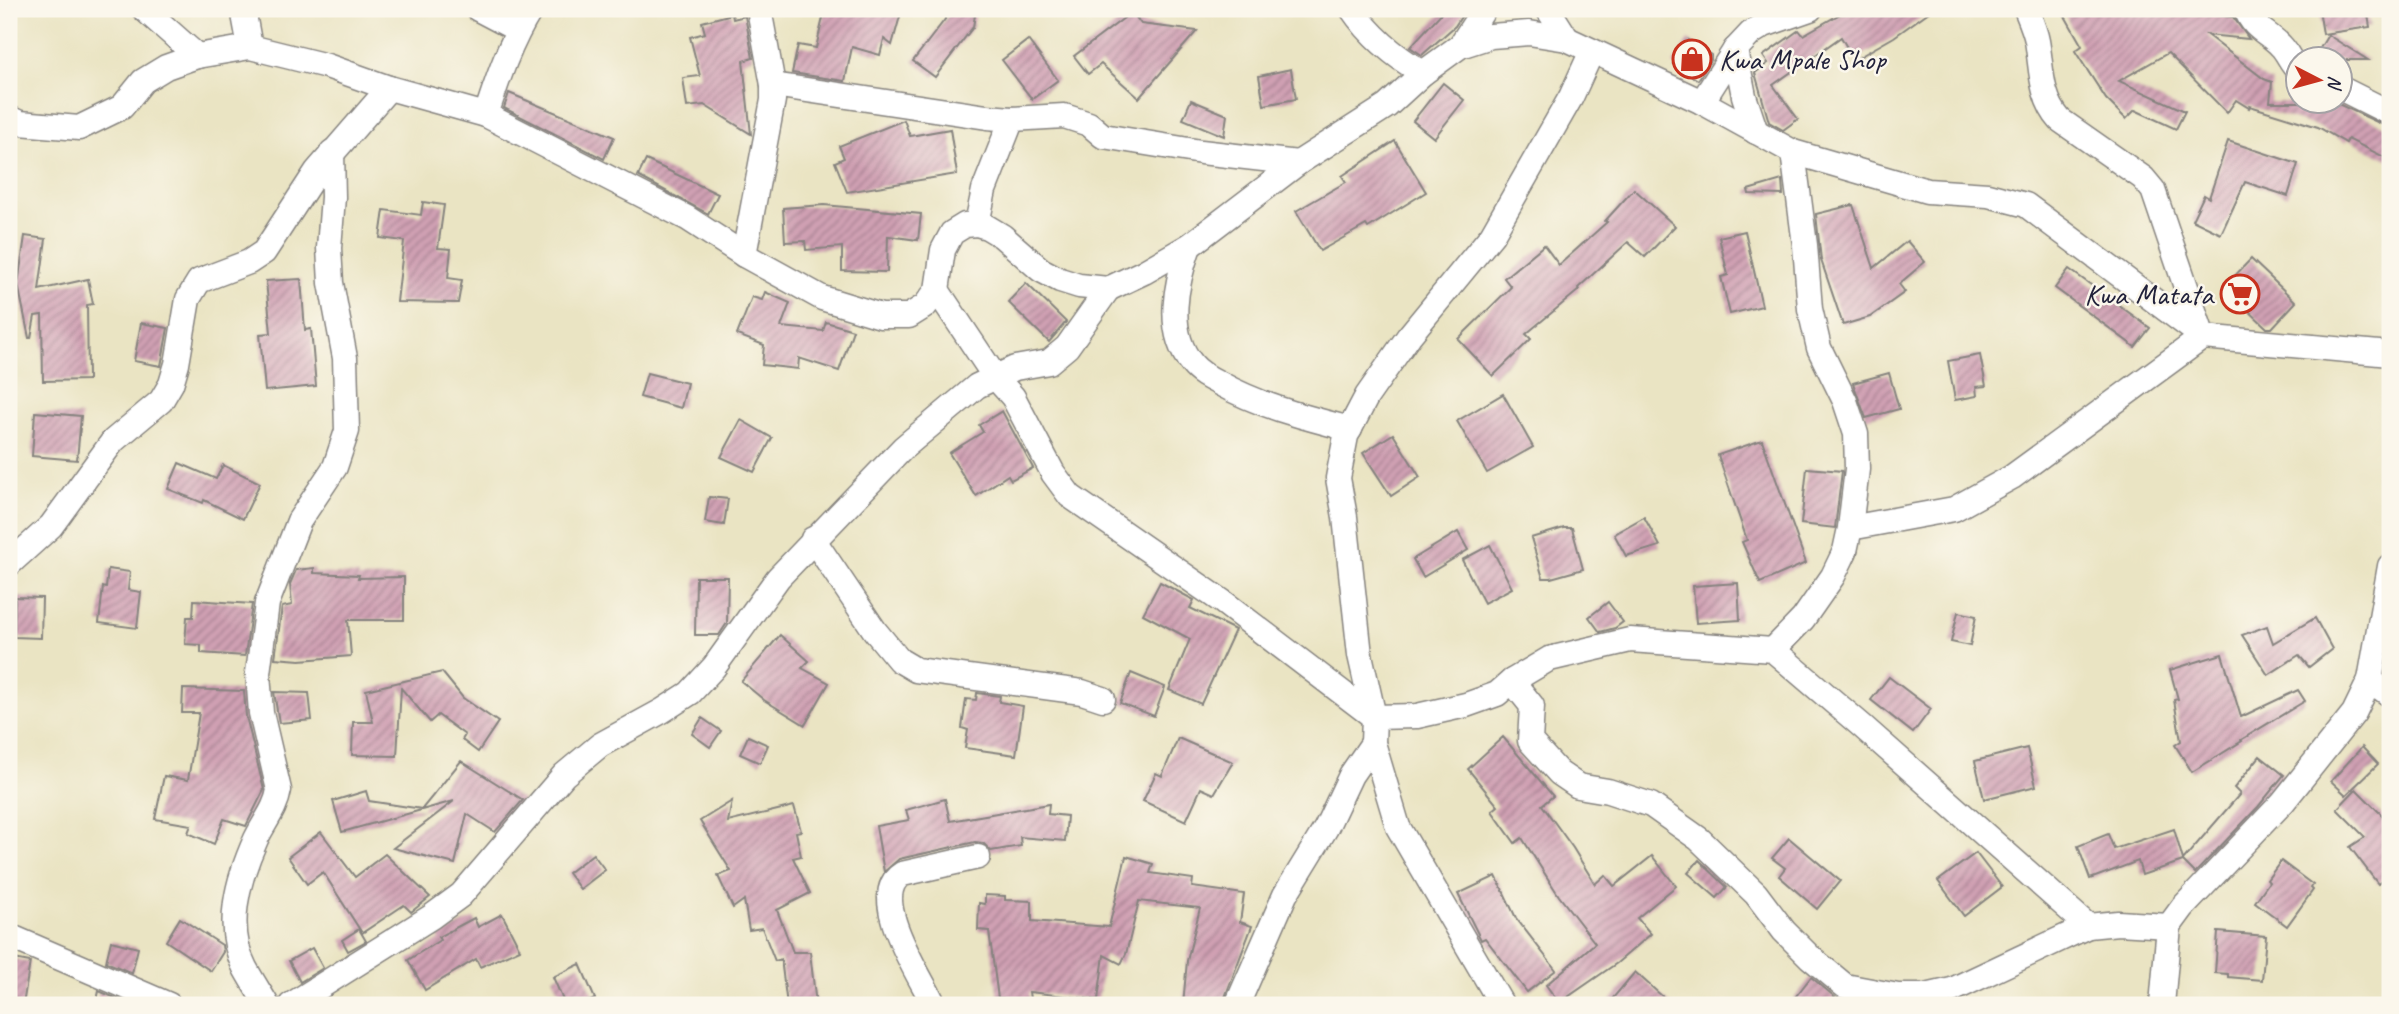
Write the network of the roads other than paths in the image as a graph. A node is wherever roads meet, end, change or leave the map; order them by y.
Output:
1 (145, 9) edge
2 (243, 9) edge
3 (478, 9) edge
4 (759, 9) edge
5 (1352, 9) edge
6 (1484, 9) edge
7 (1548, 9) edge
8 (1810, 9) edge
9 (2026, 9) edge
10 (2246, 9) edge
11 (524, 19) edge
12 (1567, 39) junction
13 (1460, 46) junction
14 (250, 47) junction
15 (1735, 50) junction
16 (1592, 51) junction
17 (2284, 51) edge
18 (197, 56) junction
19 (1423, 73) junction
20 (773, 85) junction
21 (389, 88) junction
22 (2354, 95) edge
23 (1702, 102) junction
24 (2390, 113) edge
25 (486, 115) junction
26 (9, 118) edge
27 (1012, 119) junction
28 (1756, 132) junction
29 (332, 152) junction
30 (1793, 152) junction
31 (1298, 163) junction
32 (977, 224) junction
33 (1189, 246) junction
34 (744, 255) junction
35 (1108, 289) junction
36 (937, 290) junction
37 (2203, 337) junction
38 (2390, 354) edge
39 (995, 377) junction
40 (1350, 429) junction
41 (1850, 528) junction
42 (813, 539) junction
43 (9, 564) edge
44 (2390, 566) edge
45 (1773, 650) junction
46 (2370, 680) junction
47 (1513, 681) junction
48 (2390, 695) edge
49 (1103, 699) dead end
50 (1374, 717) junction
51 (1373, 743) junction
52 (978, 857) dead end
53 (2088, 926) junction
54 (2169, 926) junction
55 (9, 938) edge
56 (169, 1005) edge
57 (268, 1005) edge
58 (291, 1005) edge
59 (934, 1005) edge
60 (1237, 1005) edge
61 (1502, 1005) edge
62 (2162, 1005) edge

1 - 18 street
2 - 14 street
3 - 11 street
4 - 20 street
5 - 19 street
6 - 13 street
7 - 12 street
8 - 15 street
9 - 37 street
10 - 17 street
11 - 25 street
12 - 13 street
12 - 16 street
13 - 19 street
14 - 18 street
14 - 21 street
15 - 23 street
15 - 28 street
16 - 23 street
16 - 40 street
18 - 26 street
19 - 31 street
20 - 27 street
20 - 34 street
21 - 25 street
21 - 29 street
22 - 24 street
23 - 28 street
25 - 34 street
27 - 31 street
27 - 32 street
28 - 30 street
29 - 43 street
29 - 57 street
30 - 37 street
30 - 41 street
31 - 33 street
32 - 35 street
32 - 36 street
33 - 35 street
33 - 40 street
34 - 36 street
35 - 39 street
36 - 39 street
37 - 38 street
37 - 41 street
39 - 42 street
39 - 50 street
40 - 50 street
41 - 45 street
42 - 49 street
42 - 58 street
44 - 46 street
45 - 47 street
45 - 53 street
46 - 48 street
46 - 54 street
47 - 50 street
47 - 53 street
50 - 51 street
51 - 60 street
51 - 61 street
52 - 59 street
53 - 54 street
54 - 62 street
55 - 56 street

